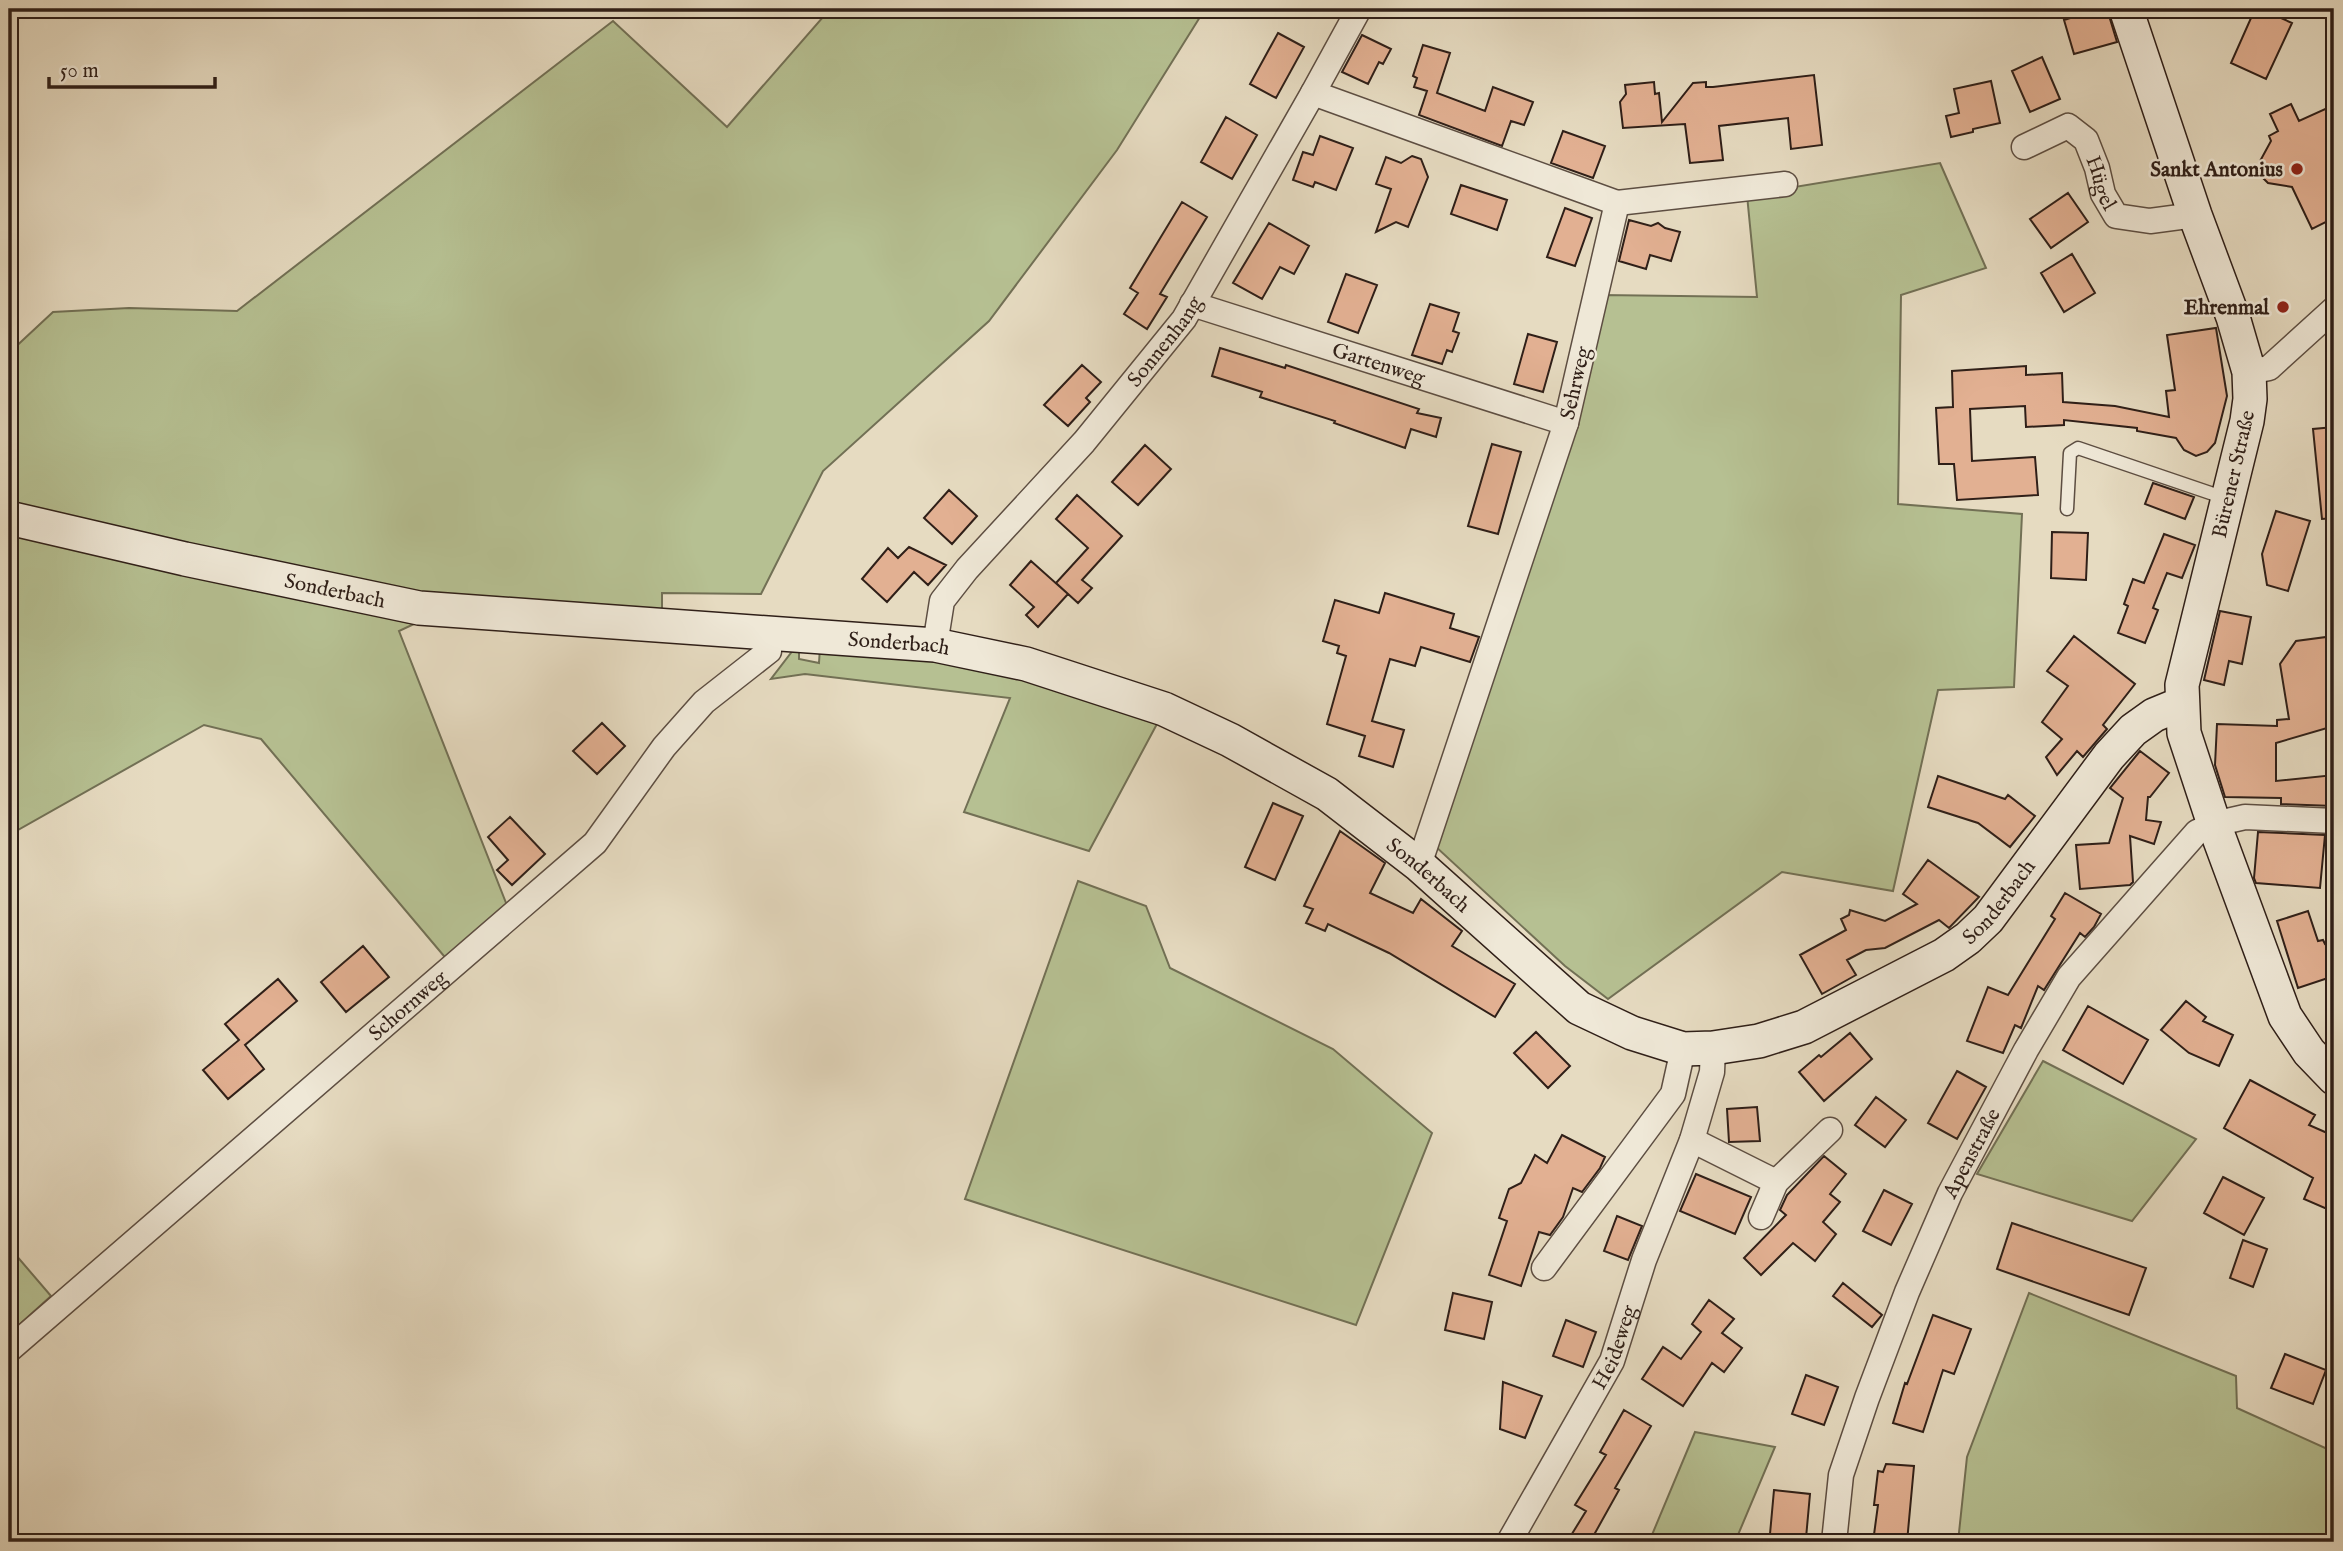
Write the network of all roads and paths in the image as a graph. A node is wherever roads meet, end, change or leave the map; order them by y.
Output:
1 (1359, 9) edge
2 (2126, 9) edge
3 (1313, 93) junction
4 (2024, 147) dead end
5 (1785, 184) dead end
6 (1616, 204) junction
7 (2195, 215) junction
8 (1192, 304) junction
9 (2334, 309) edge
10 (2249, 372) junction
11 (1566, 423) junction
12 (2228, 499) junction
13 (2067, 509) dead end
14 (9, 518) edge
15 (770, 632) junction
16 (935, 645) junction
17 (2181, 708) junction
18 (2334, 821) edge
19 (2214, 824) junction
20 (1419, 865) junction
21 (1698, 1049) junction
22 (2334, 1077) edge
23 (1830, 1130) dead end
24 (1692, 1140) junction
25 (1776, 1182) junction
26 (1761, 1217) dead end
27 (1544, 1268) dead end
28 (9, 1350) edge
29 (1509, 1542) edge
30 (1833, 1542) edge

1 - 3 street, Sonnenhang
2 - 7 street, Bürener Straße
3 - 6 street
3 - 8 street, Sonnenhang
4 - 7 street, Hügel
5 - 6 street
6 - 11 street, Sehrweg
7 - 10 street, Bürener Straße
8 - 11 street, Gartenweg
8 - 16 street, Sonnenhang
9 - 10 street
10 - 12 street, Bürener Straße
11 - 20 street, Sehrweg
12 - 13 lane
12 - 17 street, Bürener Straße
14 - 15 street, Sonderbach
15 - 16 street, Sonderbach
15 - 28 street, Schornweg
16 - 20 street, Sonderbach
17 - 19 street, Bürener Straße
17 - 21 street, Sonderbach
18 - 19 street
19 - 22 street, Bürener Straße
19 - 30 street, Apenstraße
20 - 21 street, Sonderbach
21 - 24 street, Heideweg
21 - 27 street
23 - 25 street
24 - 25 street
24 - 29 street, Heideweg
25 - 26 street

